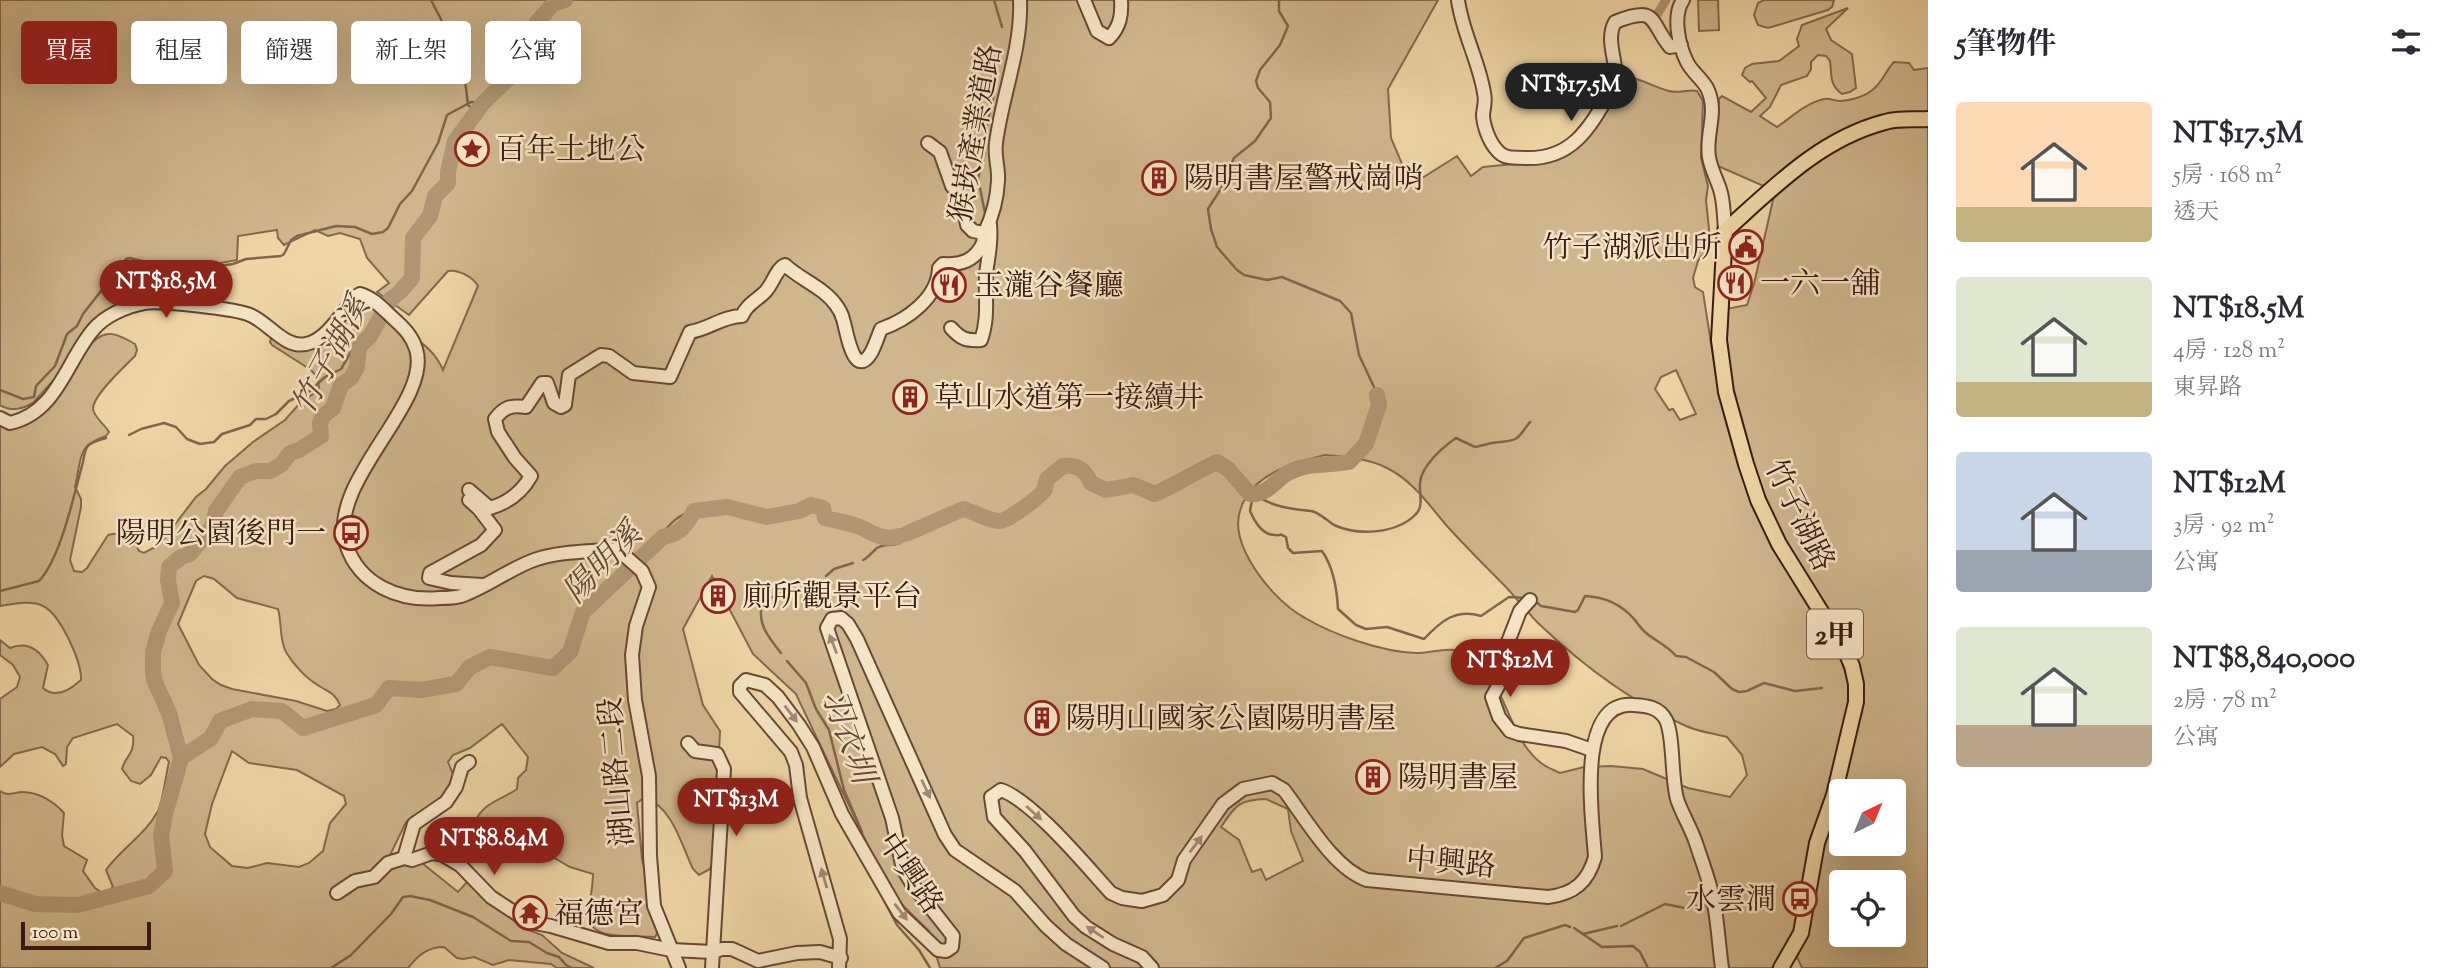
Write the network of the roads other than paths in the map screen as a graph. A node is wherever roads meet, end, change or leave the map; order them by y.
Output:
1 (1020, 0) edge
2 (1084, 0) edge
3 (1121, 0) edge
4 (1458, 0) edge
5 (1683, 0) edge
6 (1681, 45) junction
7 (1928, 120) edge
8 (928, 143) dead end
9 (987, 229) junction
10 (1725, 231) junction
11 (951, 327) dead end
12 (0, 418) edge
13 (487, 586) junction
14 (1530, 600) dead end
15 (688, 743) dead end
16 (1592, 750) junction
17 (469, 762) dead end
18 (404, 858) junction
19 (337, 893) dead end
20 (671, 950) junction
21 (713, 952) junction
22 (840, 963) edge
23 (679, 968) edge
24 (712, 968) edge
25 (1103, 968) edge
26 (1152, 968) edge
27 (1722, 968) edge
28 (1781, 968) edge

1 - 9 street, 猴崁產業道路
2 - 3 street
4 - 6 street
5 - 6 street, 竹子湖路
6 - 10 street, 竹子湖路
7 - 10 main road
8 - 9 street
9 - 11 street
9 - 13 street, 猴崁產業道路
10 - 28 main road, 竹子湖路 / 2甲
12 - 13 street
13 - 20 street, 湖山路二段
14 - 16 street
15 - 21 street
26 -> 16 street, 中興路
16 - 27 street, 中興路
17 - 18 street
18 - 19 street
18 - 20 street
20 - 21 street
20 - 23 street, 湖山路二段
21 - 22 street
21 - 24 street
22 -> 25 street, 中興路

